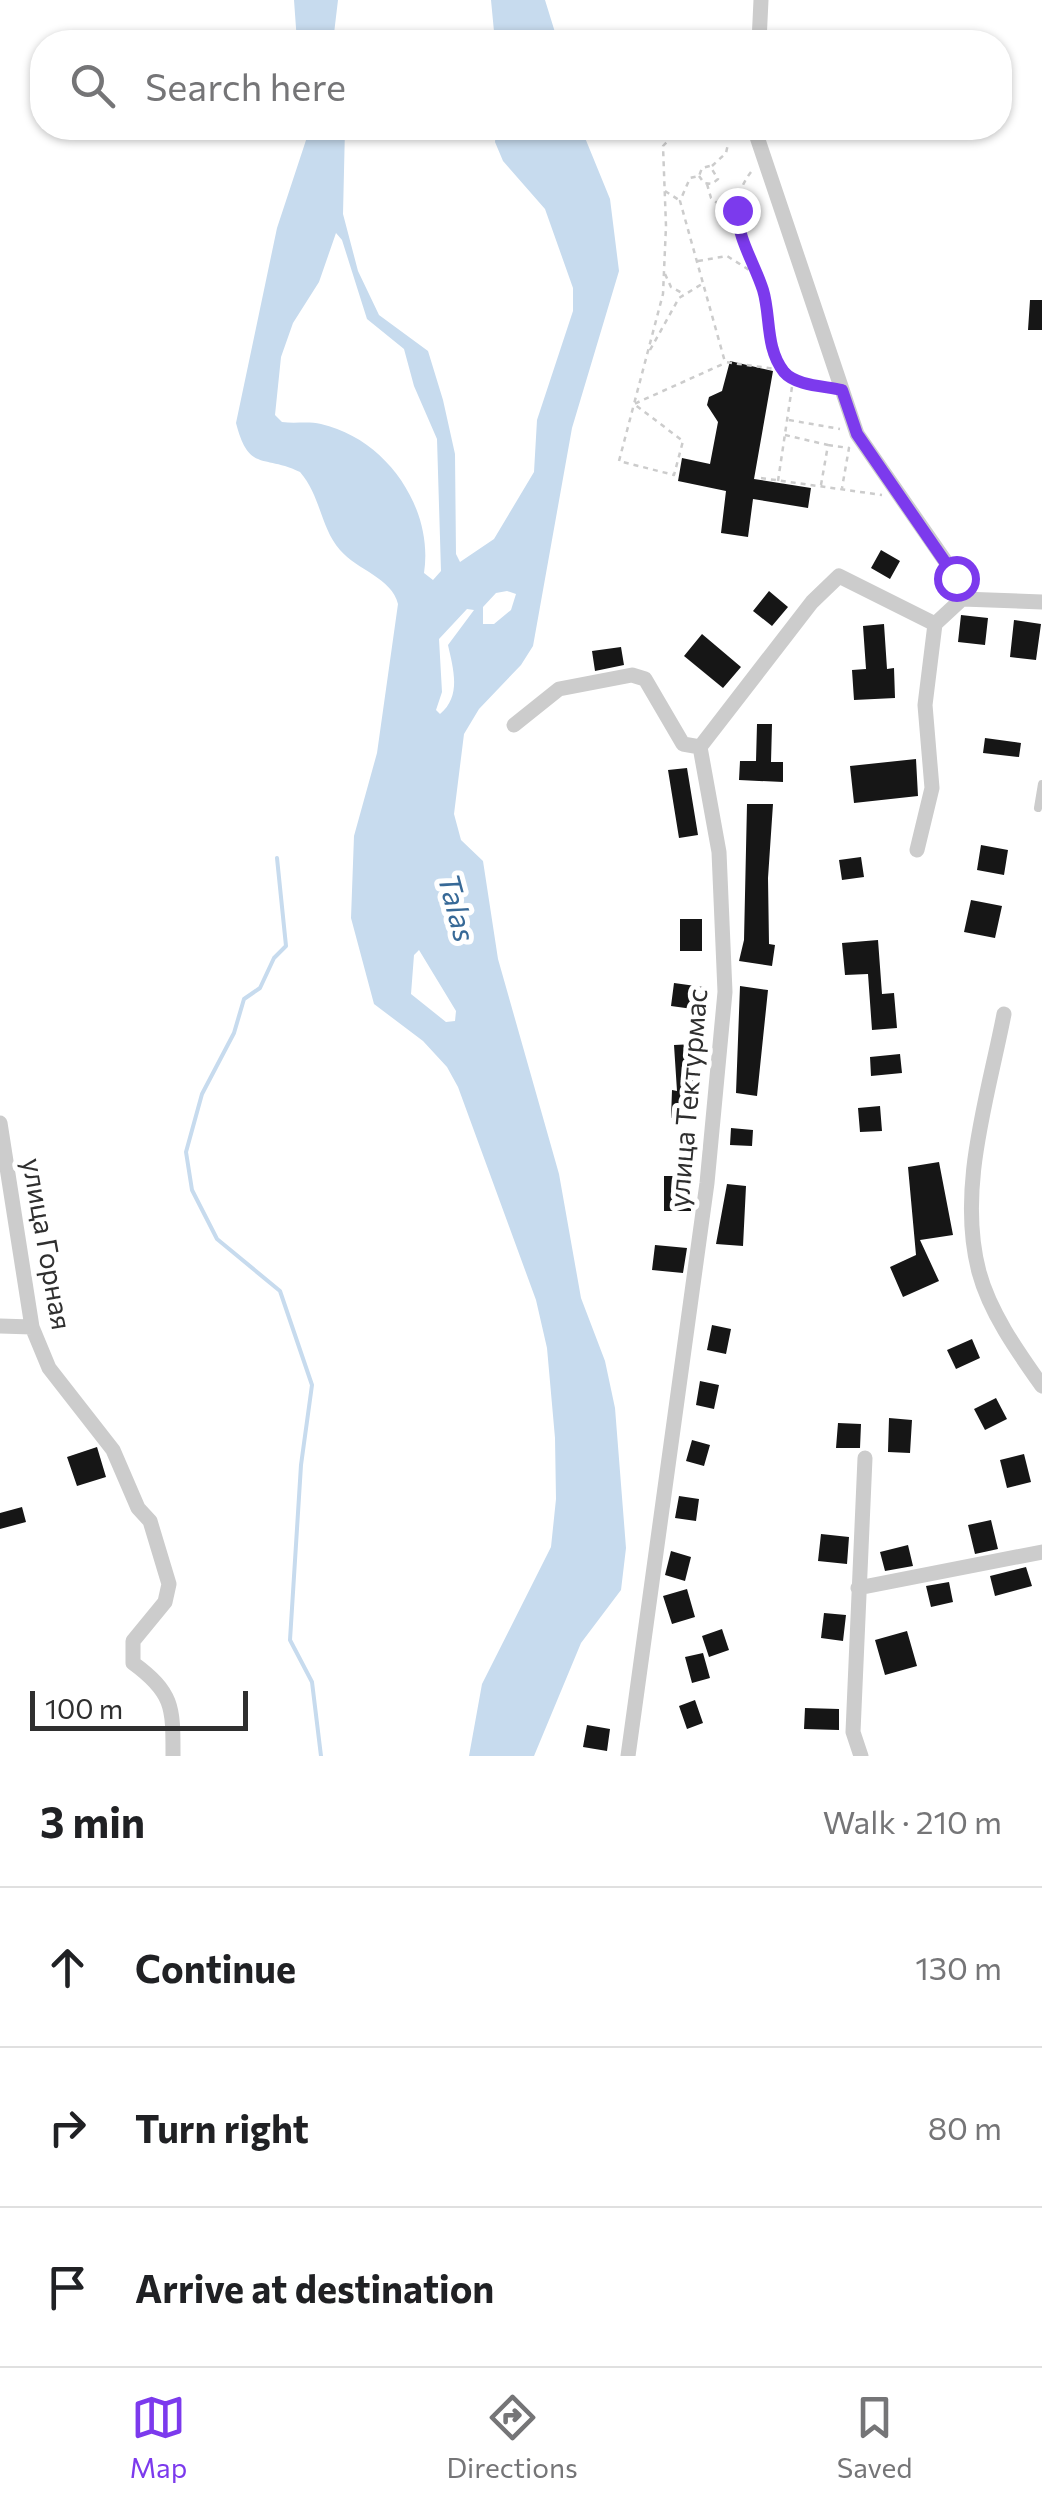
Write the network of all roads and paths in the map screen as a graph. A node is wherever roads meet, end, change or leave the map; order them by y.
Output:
1 (760, 0) edge
2 (759, 30) edge
3 (669, 140) edge
4 (758, 140) edge
5 (728, 144) dead end
6 (764, 157) junction
7 (712, 167) junction
8 (699, 176) junction
9 (707, 184) junction
10 (665, 190) junction
11 (680, 201) junction
12 (737, 219) junction
13 (698, 260) junction
14 (664, 271) junction
15 (756, 274) junction
16 (704, 283) junction
17 (684, 294) junction
18 (649, 351) junction
19 (722, 364) dead end
20 (783, 370) junction
21 (793, 380) junction
22 (842, 390) junction
23 (634, 404) junction
24 (787, 420) junction
25 (850, 430) dead end
26 (785, 435) junction
27 (828, 445) junction
28 (760, 478) dead end
29 (778, 481) junction
30 (821, 487) junction
31 (842, 490) junction
32 (903, 498) junction
33 (962, 599) junction
34 (1042, 602) edge
35 (935, 624) junction
36 (514, 725) dead end
37 (700, 747) junction
38 (1042, 784) edge
39 (1038, 808) dead end
40 (917, 850) dead end
41 (1004, 1014) dead end
42 (0, 1123) edge
43 (0, 1326) edge
44 (32, 1327) junction
45 (1042, 1386) edge
46 (865, 1458) dead end
47 (1042, 1552) edge
48 (858, 1588) junction
49 (173, 1756) edge
50 (628, 1756) edge
51 (860, 1756) edge

1 - 2 street
3 - 10 path
4 - 6 street
5 - 7 path
6 - 12 path
6 - 22 street
7 - 8 path
7 - 9 path
8 - 9 path
8 - 11 path
9 - 12 path
10 - 11 path
10 - 14 path
11 - 13 path
12 - 15 path
13 - 15 path
13 - 16 path
14 - 17 path
14 - 18 path
15 - 20 path
16 - 17 path
16 - 20 path
17 - 18 path
18 - 23 path
19 - 23 path
20 - 21 path
21 - 22 path
21 - 24 path
22 - 32 street
23 - 23 path
24 - 25 path
24 - 26 path
26 - 27 path
26 - 29 path
27 - 30 path
27 - 31 path
28 - 29 path
29 - 30 path
30 - 31 path
31 - 32 path
32 - 33 street
33 - 34 street
33 - 35 street
35 - 37 street
35 - 40 street
36 - 37 street
37 - 50 street, улица Тектурмас
38 - 39 lane
41 - 45 street
42 - 44 street, улица Горная
43 - 44 street
44 - 49 street, улица Горная
46 - 48 street
47 - 48 street
48 - 51 street

